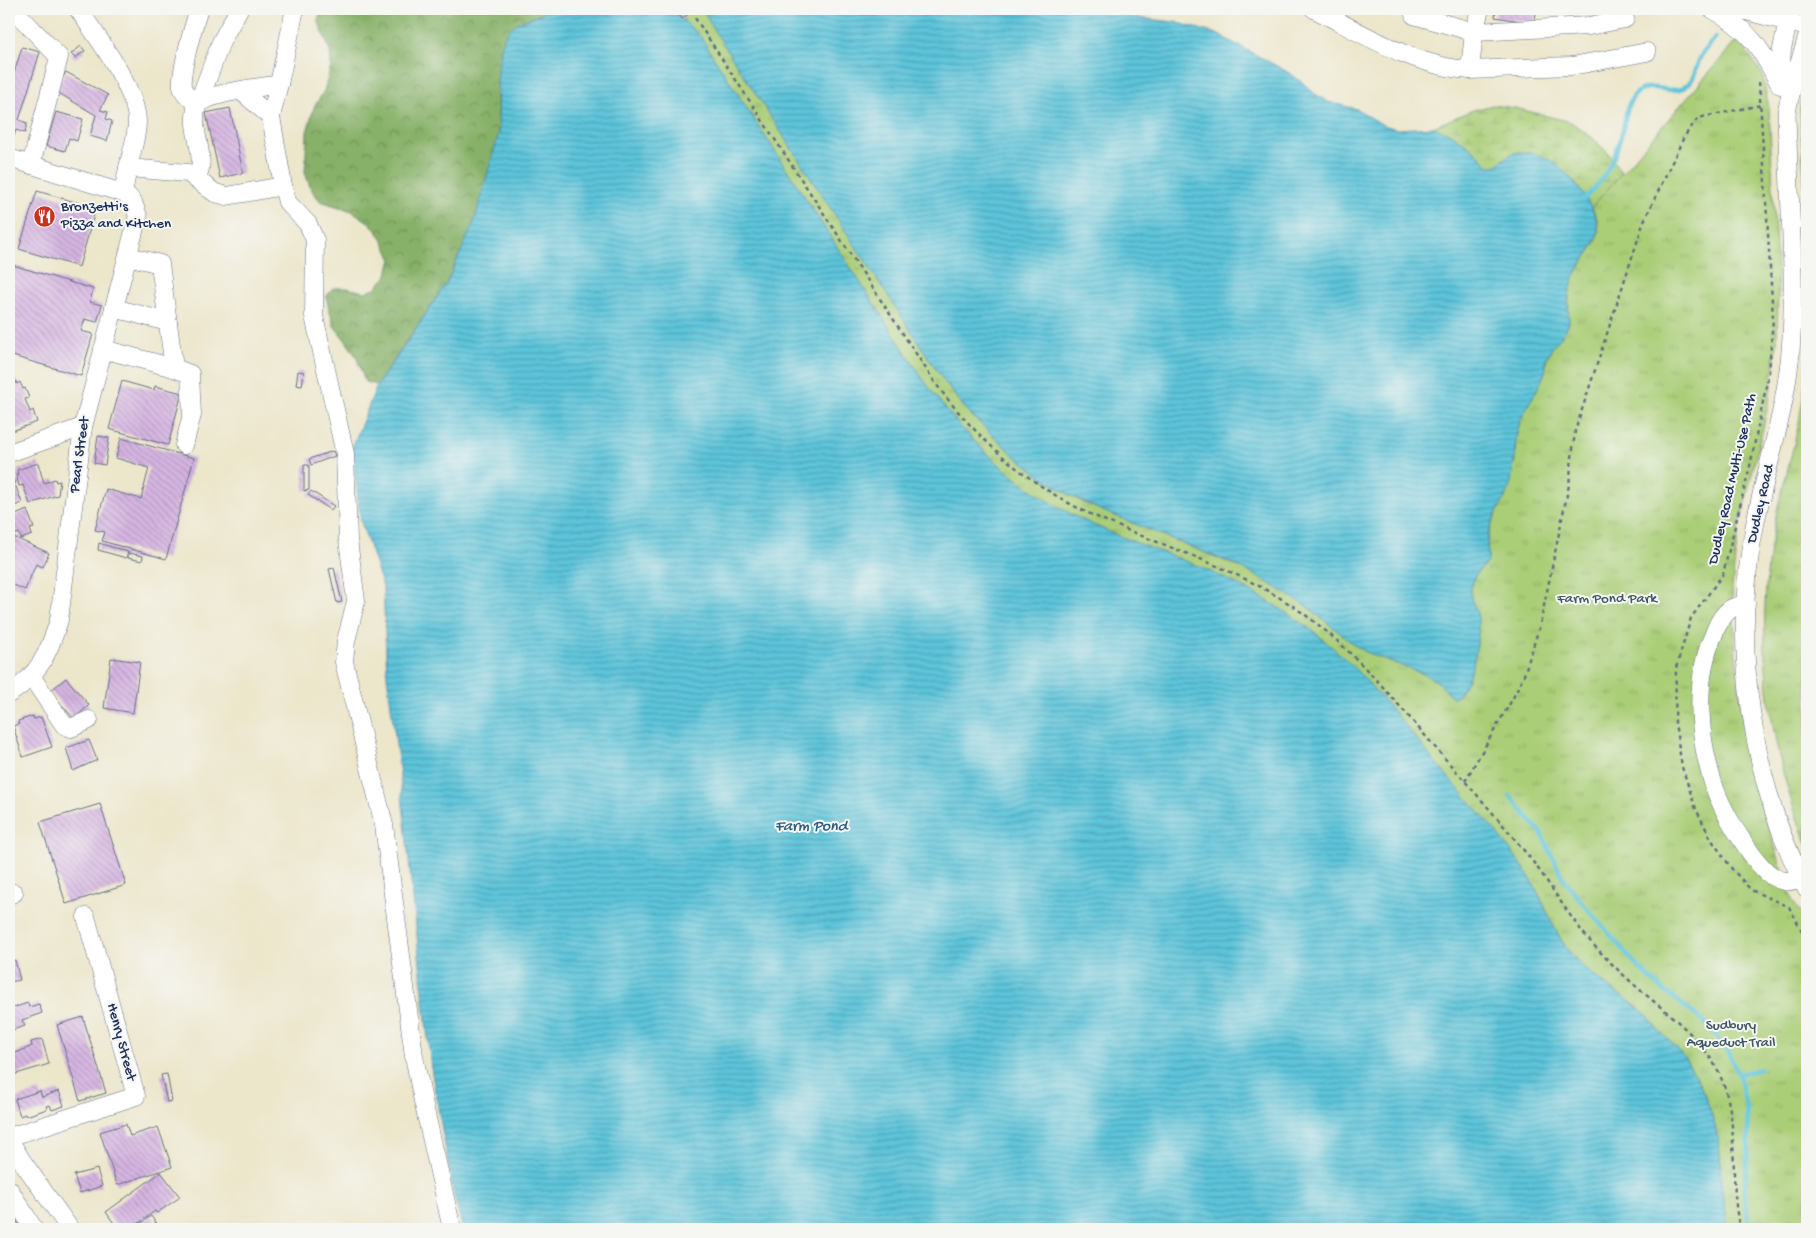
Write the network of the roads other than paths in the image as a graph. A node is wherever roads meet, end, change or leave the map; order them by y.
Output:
1 (13, 9) edge
2 (78, 9) edge
3 (199, 9) edge
4 (239, 9) edge
5 (295, 9) edge
6 (1314, 9) edge
7 (1480, 9) edge
8 (1712, 9) edge
9 (1748, 10) edge
10 (1414, 15) dead end
11 (1625, 20) dead end
12 (1800, 24) edge
13 (1474, 32) junction
14 (1647, 52) dead end
15 (1807, 65) edge
16 (1470, 70) junction
17 (279, 84) junction
18 (1786, 85) junction
19 (241, 91) junction
20 (198, 104) junction
21 (271, 117) junction
22 (9, 158) edge
23 (30, 165) junction
24 (128, 168) junction
25 (196, 178) junction
26 (283, 186) junction
27 (122, 192) junction
28 (128, 256) junction
29 (1800, 293) edge
30 (114, 308) junction
31 (168, 322) junction
32 (103, 349) junction
33 (174, 368) junction
34 (83, 428) junction
35 (184, 445) dead end
36 (9, 453) edge
37 (1746, 604) junction
38 (31, 676) junction
39 (9, 694) edge
40 (89, 720) dead end
41 (1804, 883) edge
42 (86, 917) dead end
43 (9, 1138) edge
44 (9, 1189) edge
45 (34, 1229) edge
46 (70, 1229) edge
47 (452, 1229) edge

1 - 23 street
2 - 24 street
3 - 20 street
4 - 20 street
5 - 17 street
6 - 16 street
7 - 13 street
8 - 18 street
9 - 12 street
10 - 13 street
11 - 13 street
12 - 18 street, Dudley Road
12 - 18 street, Dudley Road
13 - 16 street
14 - 16 street
15 - 18 street
17 - 19 street
17 - 21 street
18 - 29 street, Dudley Road
19 - 20 street
19 - 21 street
20 - 25 street
21 - 26 street
22 - 23 street
23 - 27 street
24 - 25 street
24 - 27 street
25 - 26 street
26 - 47 street
27 - 28 street, Pearl Street
28 - 30 street, Pearl Street
28 - 31 street
29 - 37 street, Dudley Road
30 - 31 street
30 - 32 street, Pearl Street
31 - 33 street
32 - 33 street
32 - 34 street, Pearl Street
33 - 35 street
34 - 36 street
34 - 38 street, Pearl Street
37 - 41 street, Dudley Road
37 - 41 street
38 - 39 street, Pearl Street
38 - 40 street
42 - 43 street, Henry Street
43 - 46 street
44 - 45 street

